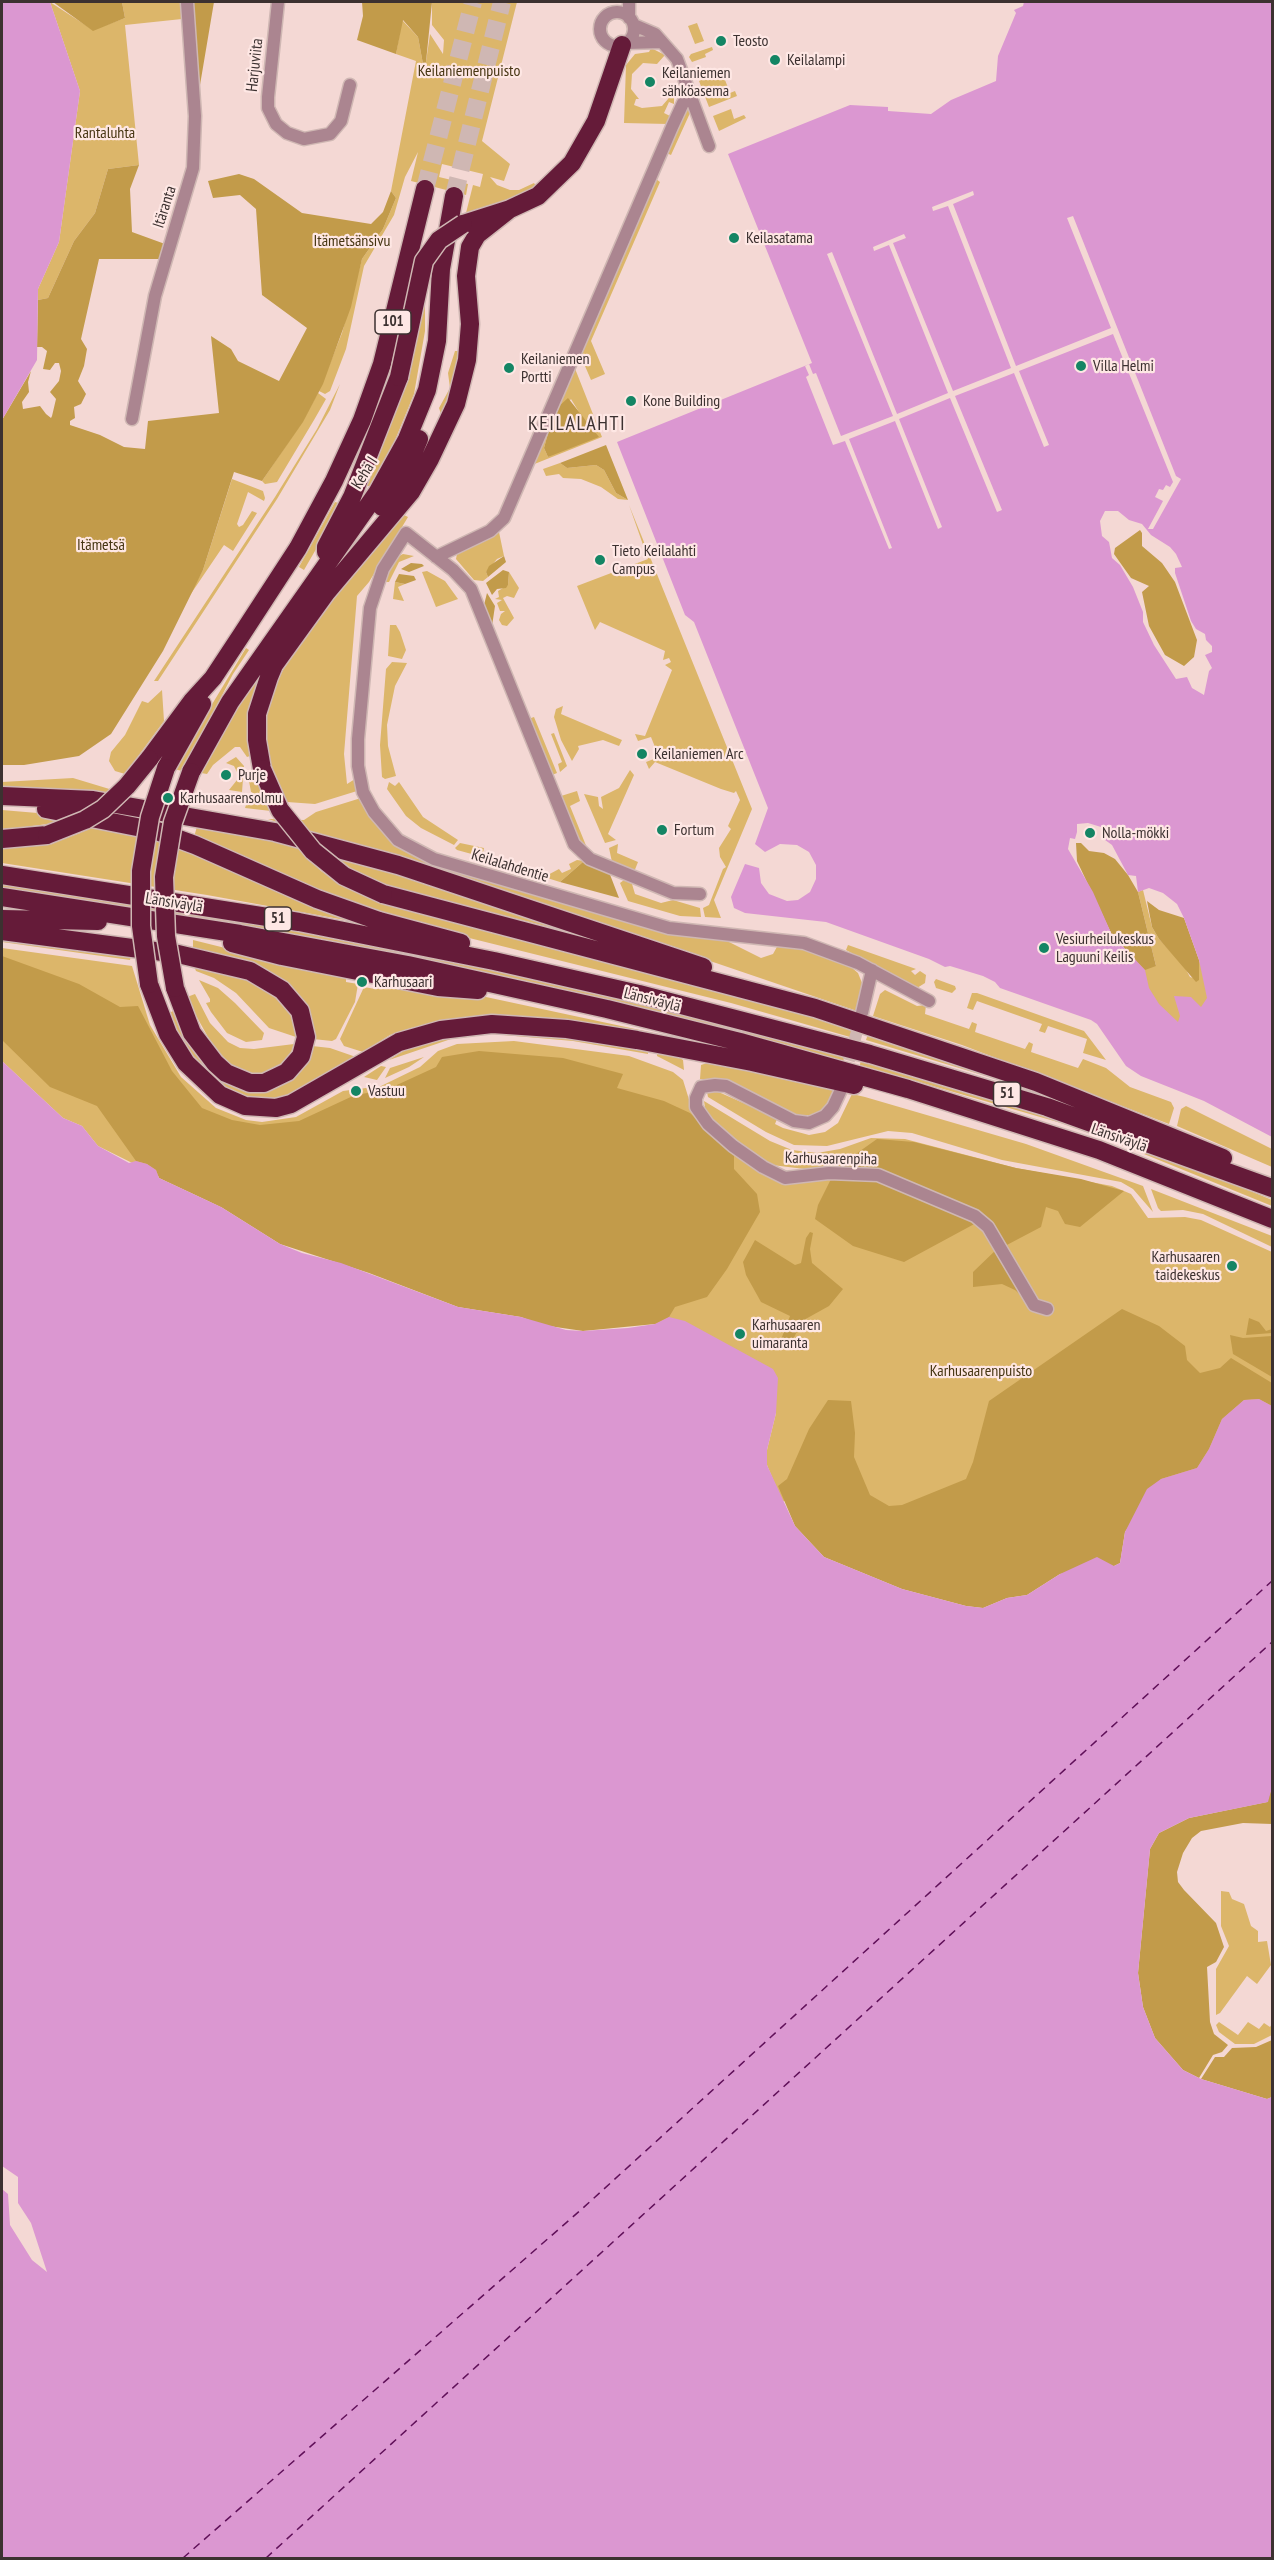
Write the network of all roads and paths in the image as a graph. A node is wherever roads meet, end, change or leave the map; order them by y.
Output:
1 (187, 2) edge
2 (278, 2) edge
3 (614, 2) edge
4 (629, 2) edge
5 (610, 14) junction
6 (632, 21) junction
7 (661, 42) junction
8 (625, 44) junction
9 (350, 85) dead end
10 (692, 98) junction
11 (710, 146) dead end
12 (425, 189) tunnel mouth
13 (454, 196) tunnel mouth
14 (510, 209) junction
15 (427, 390) junction
16 (132, 419) dead end
17 (436, 557) junction
18 (325, 566) junction
19 (326, 593) junction
20 (213, 678) junction
21 (2, 796) edge
22 (2, 804) edge
23 (2, 839) edge
24 (2, 875) edge
25 (700, 894) dead end
26 (2, 897) edge
27 (2, 920) edge
28 (2, 931) edge
29 (872, 970) junction
30 (553, 974) junction
31 (543, 995) junction
32 (929, 1000) dead end
33 (815, 1008) junction
34 (862, 1013) tunnel mouth
35 (840, 1092) tunnel mouth
36 (984, 1114) junction
37 (1272, 1186) edge
38 (1272, 1219) edge
39 (1047, 1309) dead end

1 - 16 street, Itäranta
2 - 9 street, Harjuviita
3 - 5 street
4 - 6 street
5 - 6 street
5 - 8 street
6 - 7 street
6 - 8 street
7 - 8 street
7 - 10 street
8 - 14 highway
10 - 11 street
10 - 17 street
12 - 20 highway, Kehä I / 101
13 - 15 highway, Kehä I
14 - 18 highway, bridge
14 - 19 highway
15 - 18 highway, Kehä I
15 - 19 highway
17 - 25 street
17 - 29 street, Keilalahdentie
18 - 28 highway, Kehä I, bridge
19 - 33 highway, bridge
20 - 23 highway, bridge
20 - 36 highway, bridge
21 - 33 highway
22 - 30 highway
24 - 30 highway, Länsiväylä / 51
26 - 31 highway, Länsiväylä / 51
27 - 31 highway
29 - 32 street, Keilalahdentie
29 - 34 street
30 - 37 highway, Länsiväylä / 51
31 - 36 highway, Länsiväylä / 51
33 - 37 highway
35 - 39 street, Karhusaarenpiha
36 - 38 highway, Länsiväylä / 51

